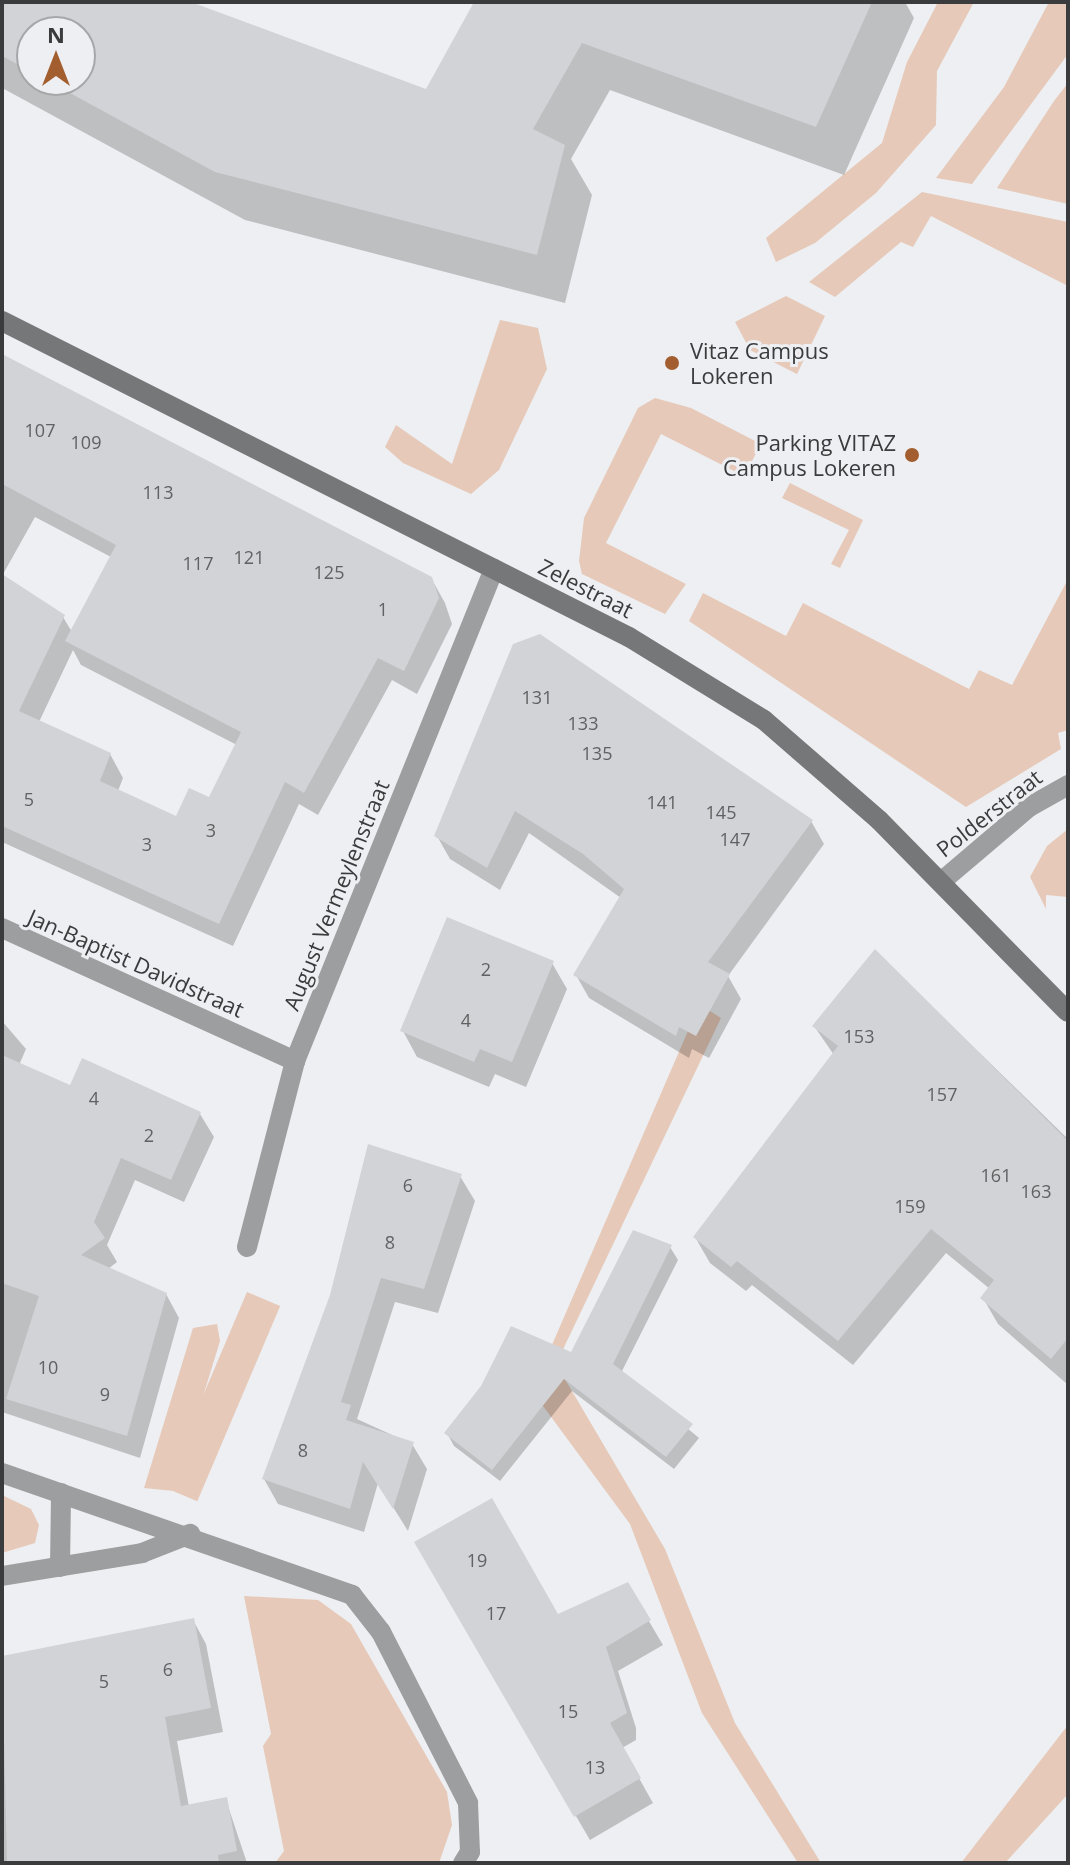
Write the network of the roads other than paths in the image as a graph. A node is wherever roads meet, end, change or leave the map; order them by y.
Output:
1 (2, 321) edge
2 (494, 569) junction
3 (1068, 785) edge
4 (942, 881) junction
5 (2, 928) edge
6 (1068, 1012) edge
7 (295, 1061) junction
8 (247, 1247) dead end
9 (2, 1473) edge
10 (61, 1493) junction
11 (190, 1534) junction
12 (60, 1567) junction
13 (2, 1576) edge
14 (463, 1863) edge

1 - 2 street, Zelestraat
2 - 4 street, Zelestraat
2 - 7 street, August Vermeylenstraat
3 - 4 street, Polderstraat
4 - 6 street, Zelestraat
5 - 7 street, Jan-Baptist Davidstraat
7 - 8 street, August Vermeylenstraat
9 - 10 street
10 - 11 street
10 - 12 street
11 - 12 street
11 - 14 street
12 - 13 street

